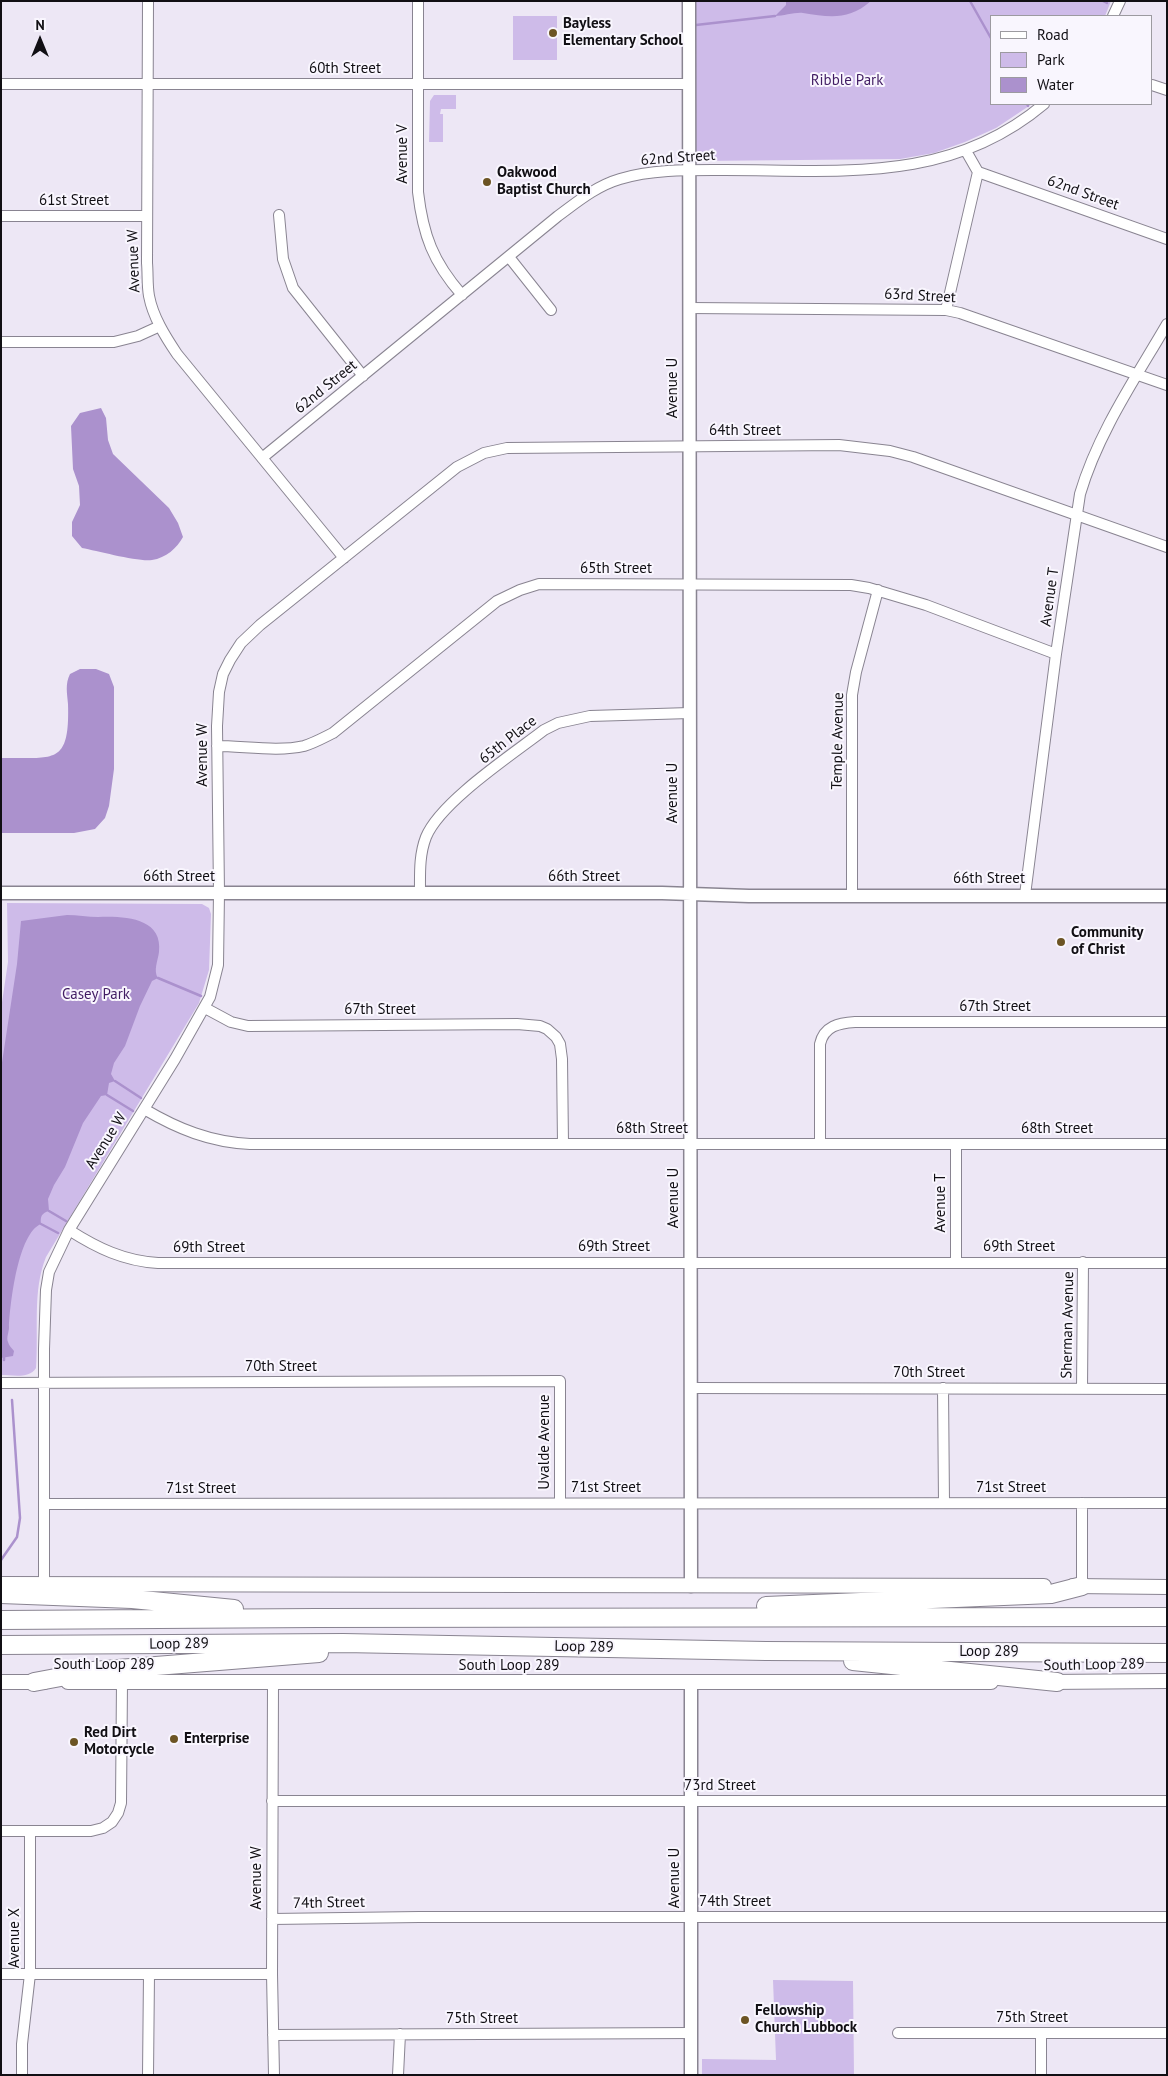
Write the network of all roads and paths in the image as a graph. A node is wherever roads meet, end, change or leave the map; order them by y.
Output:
1 (148, 1) edge
2 (418, 1) edge
3 (689, 1) edge
4 (1120, 1) edge
5 (1113, 15) edge
6 (1, 84) edge
7 (148, 84) junction
8 (418, 84) junction
9 (689, 84) junction
10 (1153, 85) edge
11 (1167, 90) edge
12 (1043, 105) edge
13 (966, 150) junction
14 (689, 171) junction
15 (978, 172) junction
16 (279, 215) dead end
17 (1, 216) edge
18 (147, 216) junction
19 (1167, 239) edge
20 (509, 257) junction
21 (462, 295) junction
22 (689, 308) junction
23 (552, 310) dead end
24 (946, 310) junction
25 (1167, 324) edge
26 (160, 326) junction
27 (1, 342) edge
28 (1137, 375) junction
29 (363, 376) junction
30 (1167, 385) edge
31 (689, 446) junction
32 (262, 458) junction
33 (1077, 516) junction
34 (1167, 547) edge
35 (344, 558) junction
36 (690, 584) junction
37 (878, 590) junction
38 (1056, 654) junction
39 (690, 713) junction
40 (217, 746) junction
41 (1, 893) edge
42 (219, 893) junction
43 (420, 893) junction
44 (1025, 895) junction
45 (690, 896) junction
46 (852, 896) junction
47 (1167, 896) edge
48 (205, 1008) junction
49 (1167, 1022) edge
50 (144, 1109) junction
51 (820, 1143) junction
52 (563, 1144) junction
53 (690, 1144) junction
54 (956, 1144) junction
55 (1167, 1144) edge
56 (68, 1230) junction
57 (690, 1262) junction
58 (956, 1262) junction
59 (1083, 1262) junction
60 (1167, 1263) edge
61 (560, 1381) joint
62 (1, 1383) edge
63 (44, 1383) junction
64 (690, 1388) junction
65 (943, 1388) junction
66 (1082, 1389) junction
67 (1167, 1389) edge
68 (560, 1503) junction
69 (690, 1503) junction
70 (944, 1503) junction
71 (1082, 1503) junction
72 (1167, 1503) edge
73 (45, 1504) junction
74 (1, 1584) edge
75 (44, 1584) junction
76 (690, 1586) junction
77 (1082, 1586) junction
78 (1167, 1586) edge
79 (1, 1594) edge
80 (317, 1618) junction
81 (555, 1618) junction
82 (1167, 1618) edge
83 (1, 1620) edge
84 (344, 1643) junction
85 (1, 1645) edge
86 (766, 1650) junction
87 (1167, 1653) edge
88 (1167, 1681) edge
89 (1, 1682) edge
90 (34, 1682) junction
91 (122, 1682) junction
92 (273, 1682) junction
93 (691, 1682) junction
94 (1057, 1682) junction
95 (272, 1801) junction
96 (691, 1801) junction
97 (1167, 1801) edge
98 (1, 1831) edge
99 (30, 1831) junction
100 (691, 1917) junction
101 (1167, 1917) edge
102 (272, 1919) junction
103 (1, 1974) edge
104 (30, 1974) junction
105 (149, 1974) junction
106 (272, 1974) junction
107 (691, 2033) junction
108 (898, 2033) dead end
109 (1041, 2033) junction
110 (1167, 2033) edge
111 (400, 2034) junction
112 (273, 2035) junction
113 (22, 2075) edge
114 (148, 2075) edge
115 (274, 2075) edge
116 (398, 2075) edge
117 (691, 2075) edge
118 (1041, 2075) edge

1 - 7 street, Avenue W
2 - 8 street, Avenue V
3 - 9 street, Avenue U
4 - 5 street
6 - 7 street, 60th Street
7 - 8 street, 60th Street
7 - 18 street, Avenue W
8 - 9 street, 60th Street
8 - 21 street, Avenue V
9 - 14 street, Avenue U
10 - 11 street
12 - 13 street
13 - 14 street, 62nd Street
13 - 15 street
14 - 20 street, 62nd Street
14 - 22 street, Avenue U
15 - 19 street, 62nd Street
15 - 24 street
16 - 29 street
17 - 18 street, 61st Street
18 - 26 street, Avenue W
20 - 21 street, 62nd Street
20 - 23 street
21 - 29 street, 62nd Street
22 - 24 street, 63rd Street
22 - 31 street, Avenue U
24 - 28 street, 63rd Street
25 - 28 street, Avenue T
26 - 27 street
26 - 32 street, Avenue W
28 - 30 street, 63rd Street
28 - 33 street, Avenue T
29 - 32 street, 62nd Street
31 - 33 street, 64th Street
31 - 35 street, 64th Street
31 - 36 street, Avenue U
32 - 35 street, Avenue W
33 - 34 street, 64th Street
33 - 38 street, Avenue T
35 - 40 street, Avenue W
36 - 37 street, 65th Street
36 - 39 street, Avenue U
36 - 40 street, 65th Street
37 - 38 street, 65th Street
37 - 46 street, Temple Avenue
38 - 44 street, Avenue T
39 - 43 street, 65th Place
39 - 45 street, Avenue U
40 - 42 street, Avenue W
41 - 42 street, 66th Street
42 - 43 street, 66th Street
42 - 48 street, Avenue W
43 - 45 street, 66th Street
44 - 46 street, 66th Street
44 - 47 street, 66th Street
45 - 46 street, 66th Street
45 - 53 street, Avenue U
48 - 50 street, Avenue W
48 - 52 street, 67th Street
49 - 51 street, 67th Street
50 - 52 street, 68th Street
50 - 56 street, Avenue W
51 - 53 street, 68th Street
51 - 54 street, 68th Street
52 - 53 street, 68th Street
53 - 57 street, Avenue U
54 - 55 street, 68th Street
54 - 58 street, Avenue T
56 - 57 street, 69th Street
56 - 63 street, Avenue W
57 - 58 street, 69th Street
57 - 64 street, Avenue U
58 - 59 street, 69th Street
59 - 60 street, 69th Street
59 - 66 street, Sherman Avenue
61 - 63 street, 70th Street
61 - 68 street, Uvalde Avenue
62 - 63 street, 70th Street
63 - 73 street, Avenue W
64 - 65 street, 70th Street
64 - 69 street, Avenue U
65 - 66 street, 70th Street
65 - 70 street
66 - 67 street, 70th Street
68 - 69 street, 71st Street
68 - 73 street, 71st Street
69 - 70 street, 71st Street
69 - 76 street, Avenue U
70 - 71 street, 71st Street
71 - 72 street, 71st Street
71 - 77 street
73 - 75 street, Avenue W
74 - 75 main road
75 - 76 main road
76 - 77 main road
77 - 78 main road
77 - 81 highway
79 - 80 highway
80 - 81 highway, Loop 289
80 - 83 highway, Loop 289
81 - 82 highway, Loop 289
84 - 85 highway, Loop 289
84 - 86 highway, Loop 289
84 - 90 highway
86 - 87 highway, Loop 289
86 - 94 highway
88 - 94 main road, South Loop 289
89 - 90 main road, South Loop 289
90 - 91 main road, South Loop 289
91 - 92 main road, South Loop 289
91 - 99 street
92 - 93 main road, South Loop 289
92 - 95 street, Avenue W
93 - 94 main road, South Loop 289
93 - 96 street, Avenue U
95 - 96 street, 73rd Street
95 - 102 street, Avenue W
96 - 97 street, 73rd Street
96 - 100 street, Avenue U
98 - 99 street
99 - 104 street, Avenue X
100 - 101 street, 74th Street
100 - 102 street, 74th Street
100 - 107 street, Avenue U
102 - 106 street, Avenue W
103 - 104 street
104 - 105 street
104 - 113 street, Avenue X
105 - 106 street
105 - 114 street
106 - 112 street, Avenue W
107 - 111 street, 75th Street
107 - 117 street, Avenue U
108 - 109 street, 75th Street
109 - 110 street, 75th Street
109 - 118 street
111 - 112 street, 75th Street
111 - 116 street
112 - 115 street, Avenue W

